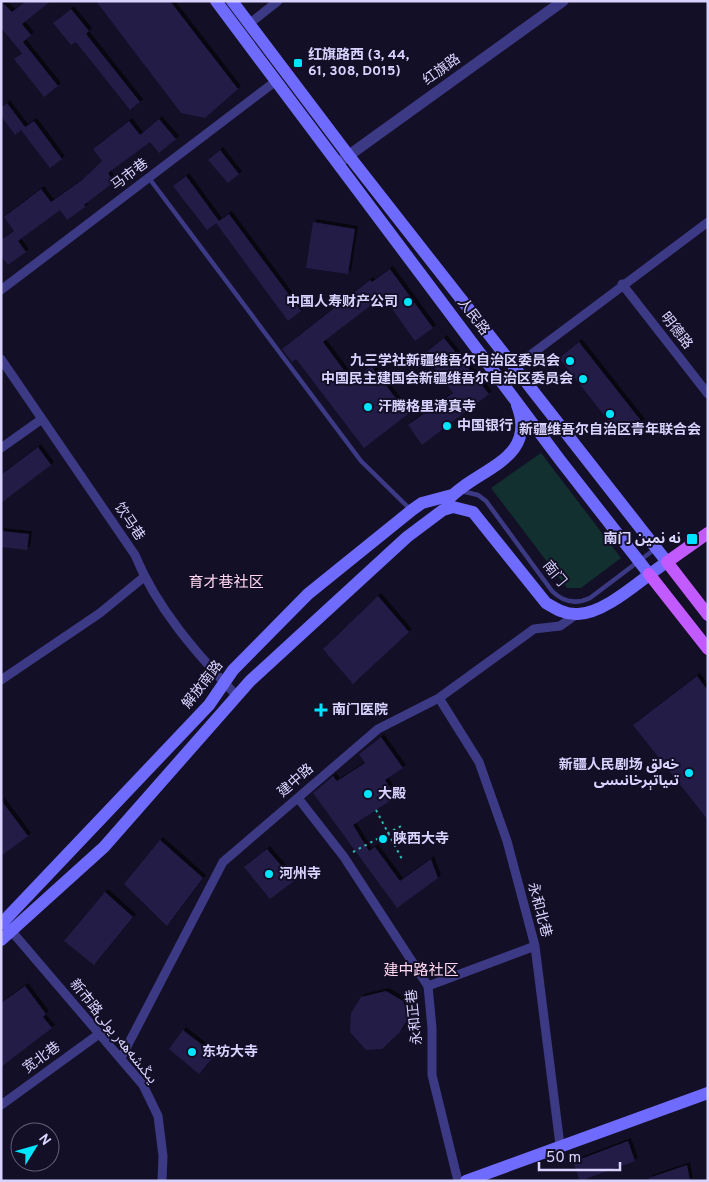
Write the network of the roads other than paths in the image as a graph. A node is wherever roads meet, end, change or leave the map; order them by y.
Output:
1 (216, 1) edge
2 (232, 1) edge
3 (278, 1) edge
4 (563, 1) edge
5 (249, 24) junction
6 (276, 81) junction
7 (343, 159) junction
8 (149, 178) junction
9 (708, 222) edge
10 (622, 284) junction
11 (1, 290) edge
12 (1, 359) edge
13 (513, 368) junction
14 (510, 392) junction
15 (708, 394) edge
16 (42, 419) junction
17 (1, 448) edge
18 (452, 495) junction
19 (412, 510) junction
20 (434, 516) junction
21 (481, 519) junction
22 (708, 533) edge
23 (656, 548) junction
24 (639, 562) junction
25 (667, 562) junction
26 (649, 574) junction
27 (144, 578) junction
28 (577, 614) junction
29 (708, 615) edge
30 (708, 649) edge
31 (1, 680) edge
32 (224, 682) junction
33 (237, 696) junction
34 (439, 698) junction
35 (298, 798) junction
36 (4, 928) edge
37 (534, 946) junction
38 (428, 986) junction
39 (99, 1034) junction
40 (121, 1058) junction
41 (708, 1093) edge
42 (1, 1105) edge
43 (560, 1145) junction
44 (162, 1181) edge
45 (458, 1181) edge
46 (466, 1181) edge

1 - 6 main road, 人民路
2 - 5 main road, 人民路
3 - 5 street
4 - 7 street, 红旗路
5 - 7 main road, 人民路
6 - 7 main road, 人民路
6 - 8 street, 马市巷
7 - 13 main road, 人民路
7 - 14 main road, 人民路
8 - 11 street, 马市巷
8 - 19 lane
9 - 10 street
10 - 13 street
10 - 15 street, 明德路
12 - 16 street, 饮马巷
13 - 23 main road, 人民路
14 - 18 main road, 解放南路
14 - 24 main road, 人民路
16 - 17 street
16 - 27 street, 饮马巷
18 - 19 main road, 解放南路
18 - 20 main road, 解放南路
18 - 21 main road
18 - 24 lane, 南门
19 - 32 main road, 解放南路
20 - 21 main road, 解放南路
20 - 33 main road, 解放南路
21 - 28 main road, 解放南路
22 - 25 main road
23 - 24 lane, 南门
23 - 25 main road, 人民路
24 - 26 main road, 人民路
25 - 26 main road
25 - 29 main road, 人民路
26 - 28 main road
26 - 30 main road, 人民路
27 - 31 street
27 - 32 street, 饮马巷
28 - 34 street, 建中路
32 - 33 street, 饮马巷
32 - 36 main road, 解放南路
33 - 36 main road, 解放南路
34 - 35 street, 建中路
34 - 37 street, 永和北巷
35 - 38 street, 永和正巷
35 - 40 street, 建中路
36 - 39 street, 新市路يىڭىشەھەر يولى
37 - 38 street
37 - 43 street, 永和北巷
38 - 45 street, 永和正巷
39 - 40 street, 新市路يىڭىشەھەر يولى
39 - 42 street, 宽北巷
40 - 44 street, 新市路يىڭىشەھەر يولى
41 - 43 main road
43 - 46 main road

